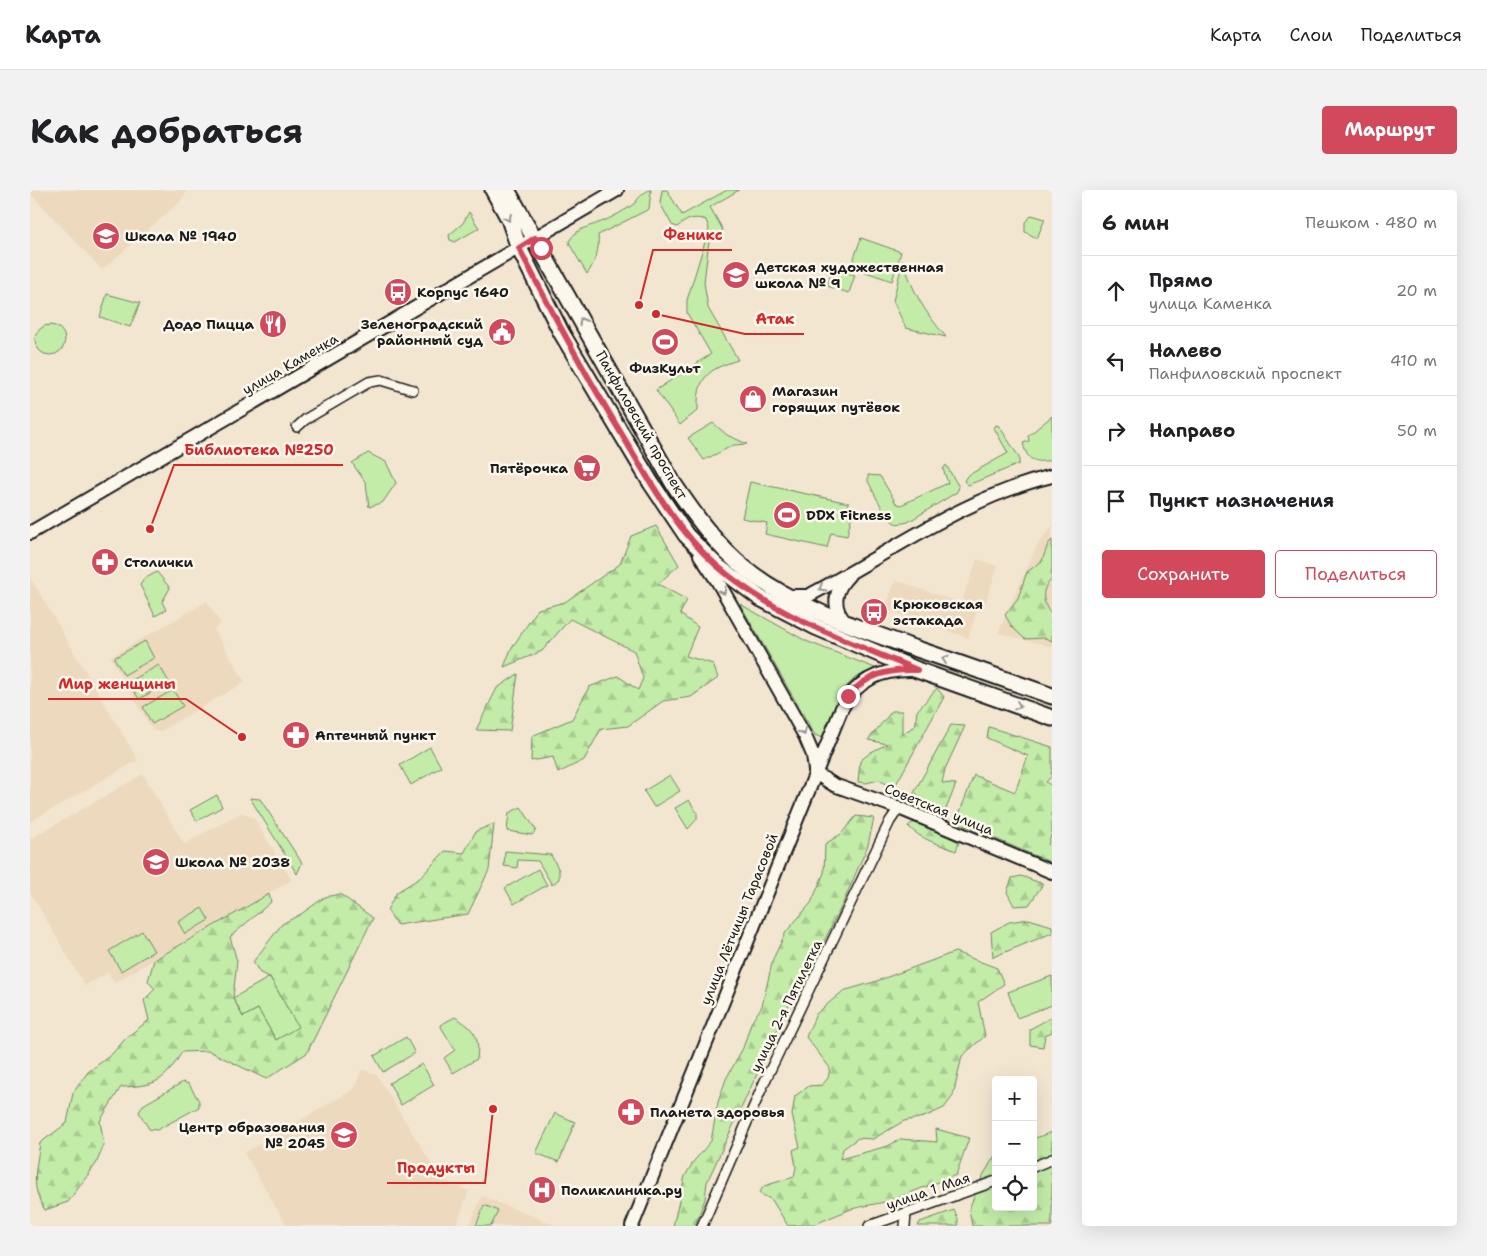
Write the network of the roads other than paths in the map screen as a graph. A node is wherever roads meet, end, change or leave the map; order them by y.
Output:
1 (493, 190) edge
2 (507, 190) edge
3 (617, 190) edge
4 (535, 238) junction
5 (519, 248) junction
6 (412, 390) dead end
7 (297, 428) dead end
8 (1052, 476) edge
9 (30, 533) edge
10 (686, 535) junction
11 (855, 569) junction
12 (787, 596) junction
13 (848, 625) junction
14 (917, 670) junction
15 (1052, 696) edge
16 (1052, 718) edge
17 (815, 773) junction
18 (899, 808) junction
19 (1052, 872) edge
20 (1052, 1159) edge
21 (1035, 1166) edge
22 (992, 1182) edge
23 (906, 1213) junction
24 (703, 1222) edge
25 (632, 1226) edge
26 (869, 1226) edge
27 (905, 1226) edge

1 -> 5 main road, Панфиловский проспект
2 - 4 main road, Панфиловский проспект
3 - 4 main road, улица Каменка
4 - 5 main road, улица Каменка
12 -> 4 main road, Панфиловский проспект
5 - 9 main road, улица Каменка
5 - 10 main road, Панфиловский проспект
6 - 7 street
8 - 11 main road
10 - 14 main road, Панфиловский проспект
10 -> 17 main road
11 -> 12 main road
11 - 13 main road
12 - 13 main road, Панфиловский проспект
15 -> 13 main road, Панфиловский проспект
14 -> 16 main road
14 - 17 main road, улица Лётчицы Тарасовой
17 - 18 main road, Советская улица
17 - 25 main road, улица Лётчицы Тарасовой
18 - 19 main road, Советская улица
18 - 24 street, улица 2-я Пятилетка
20 - 21 street
22 - 23 street, улица 1 Мая
23 - 26 street, улица 1 Мая
23 - 27 street

